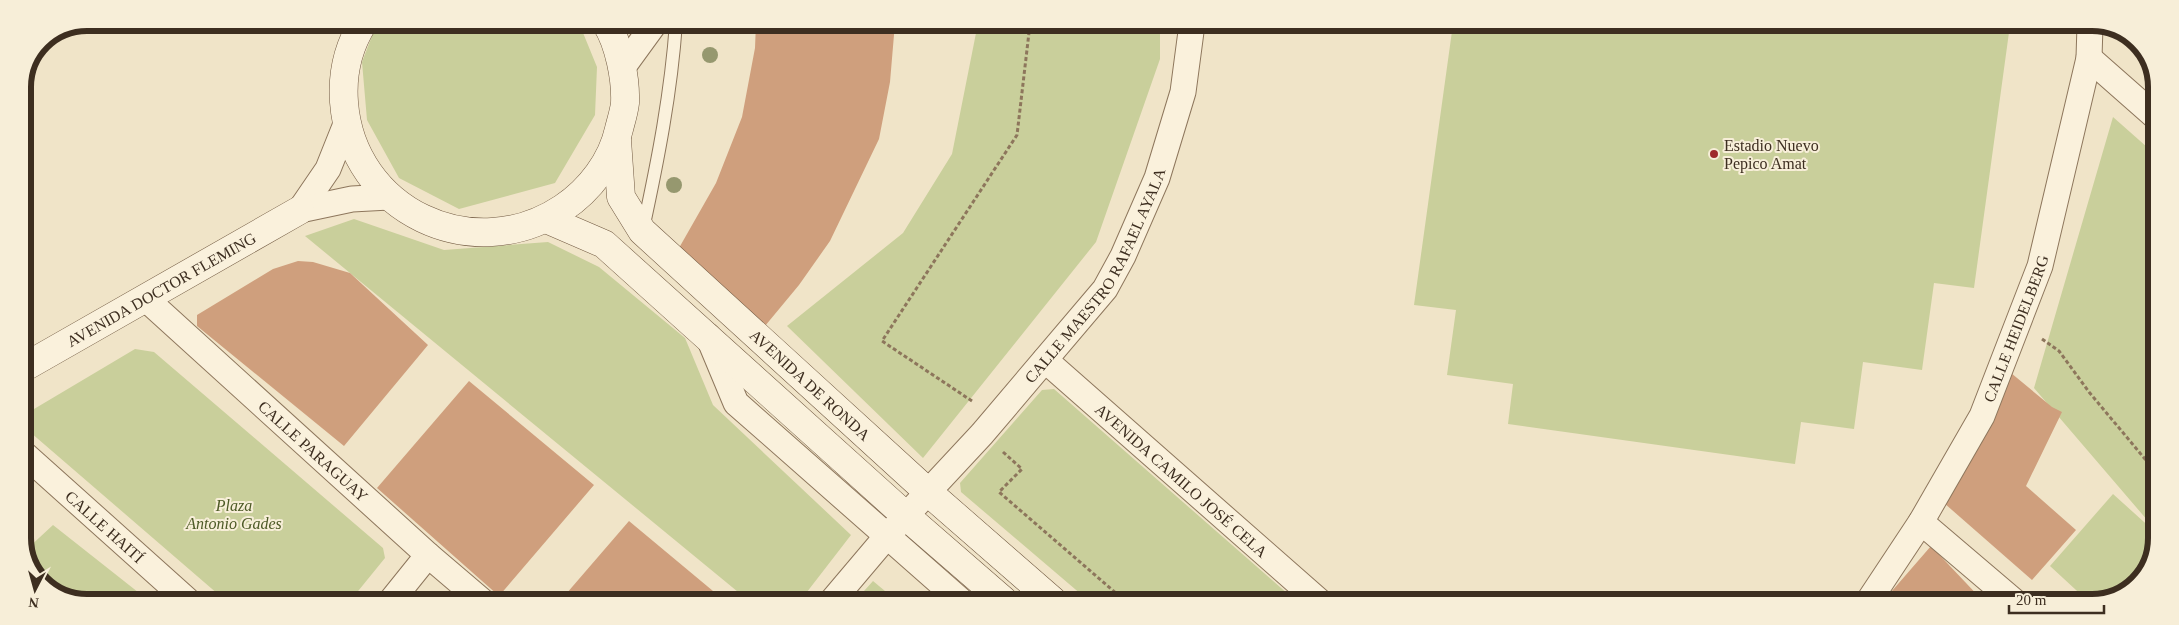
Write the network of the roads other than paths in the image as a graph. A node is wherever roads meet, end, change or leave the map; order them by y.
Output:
1 (358, 31) edge
2 (609, 31) edge
3 (649, 31) edge
4 (675, 31) edge
5 (1191, 31) edge
6 (2090, 31) edge
7 (2089, 58) junction
8 (622, 67) junction
9 (2148, 110) edge
10 (346, 124) junction
11 (616, 140) junction
12 (389, 197) junction
13 (300, 210) junction
14 (546, 219) junction
15 (642, 231) junction
16 (146, 299) junction
17 (708, 336) junction
18 (1045, 360) junction
19 (31, 364) edge
20 (31, 460) edge
21 (928, 492) junction
22 (906, 516) junction
23 (1921, 522) junction
24 (887, 536) junction
25 (428, 555) junction
26 (180, 594) edge
27 (397, 594) edge
28 (474, 594) edge
29 (838, 594) edge
30 (953, 594) edge
31 (996, 594) edge
32 (1045, 594) edge
33 (1311, 594) edge
34 (1873, 594) edge
35 (2006, 594) edge

1 - 10 street
2 - 8 street
3 - 8 street
4 - 15 lane
5 - 18 street, CALLE MAESTRO RAFAEL AYALA
6 - 7 street, CALLE HEIDELBERG
7 - 9 street
7 - 23 street, CALLE HEIDELBERG
8 - 11 street
10 - 12 street
10 - 13 street, AVENIDA DOCTOR FLEMING
11 - 14 street
11 - 15 street, AVENIDA DE RONDA
12 - 13 street, AVENIDA DOCTOR FLEMING
12 - 14 street
13 - 16 street, AVENIDA DOCTOR FLEMING
14 - 17 street, AVENIDA DE RONDA
15 - 21 street, AVENIDA DE RONDA
16 - 19 street, AVENIDA DOCTOR FLEMING
16 - 25 street, CALLE PARAGUAY
17 - 22 street, AVENIDA DE RONDA
17 - 24 street, AVENIDA DE RONDA
18 - 21 street, CALLE MAESTRO RAFAEL AYALA
18 - 33 street, AVENIDA CAMILO JOSÉ CELA
20 - 26 street, CALLE HAITÍ
21 - 22 street, CALLE MAESTRO RAFAEL AYALA
21 - 32 street, AVENIDA DE RONDA
22 - 24 street, CALLE MAESTRO RAFAEL AYALA
22 - 31 street, AVENIDA DE RONDA
23 - 34 street, CALLE HEIDELBERG
23 - 35 street
24 - 29 street, CALLE MAESTRO RAFAEL AYALA
24 - 30 street, AVENIDA DE RONDA
25 - 27 street
25 - 28 street, CALLE PARAGUAY

